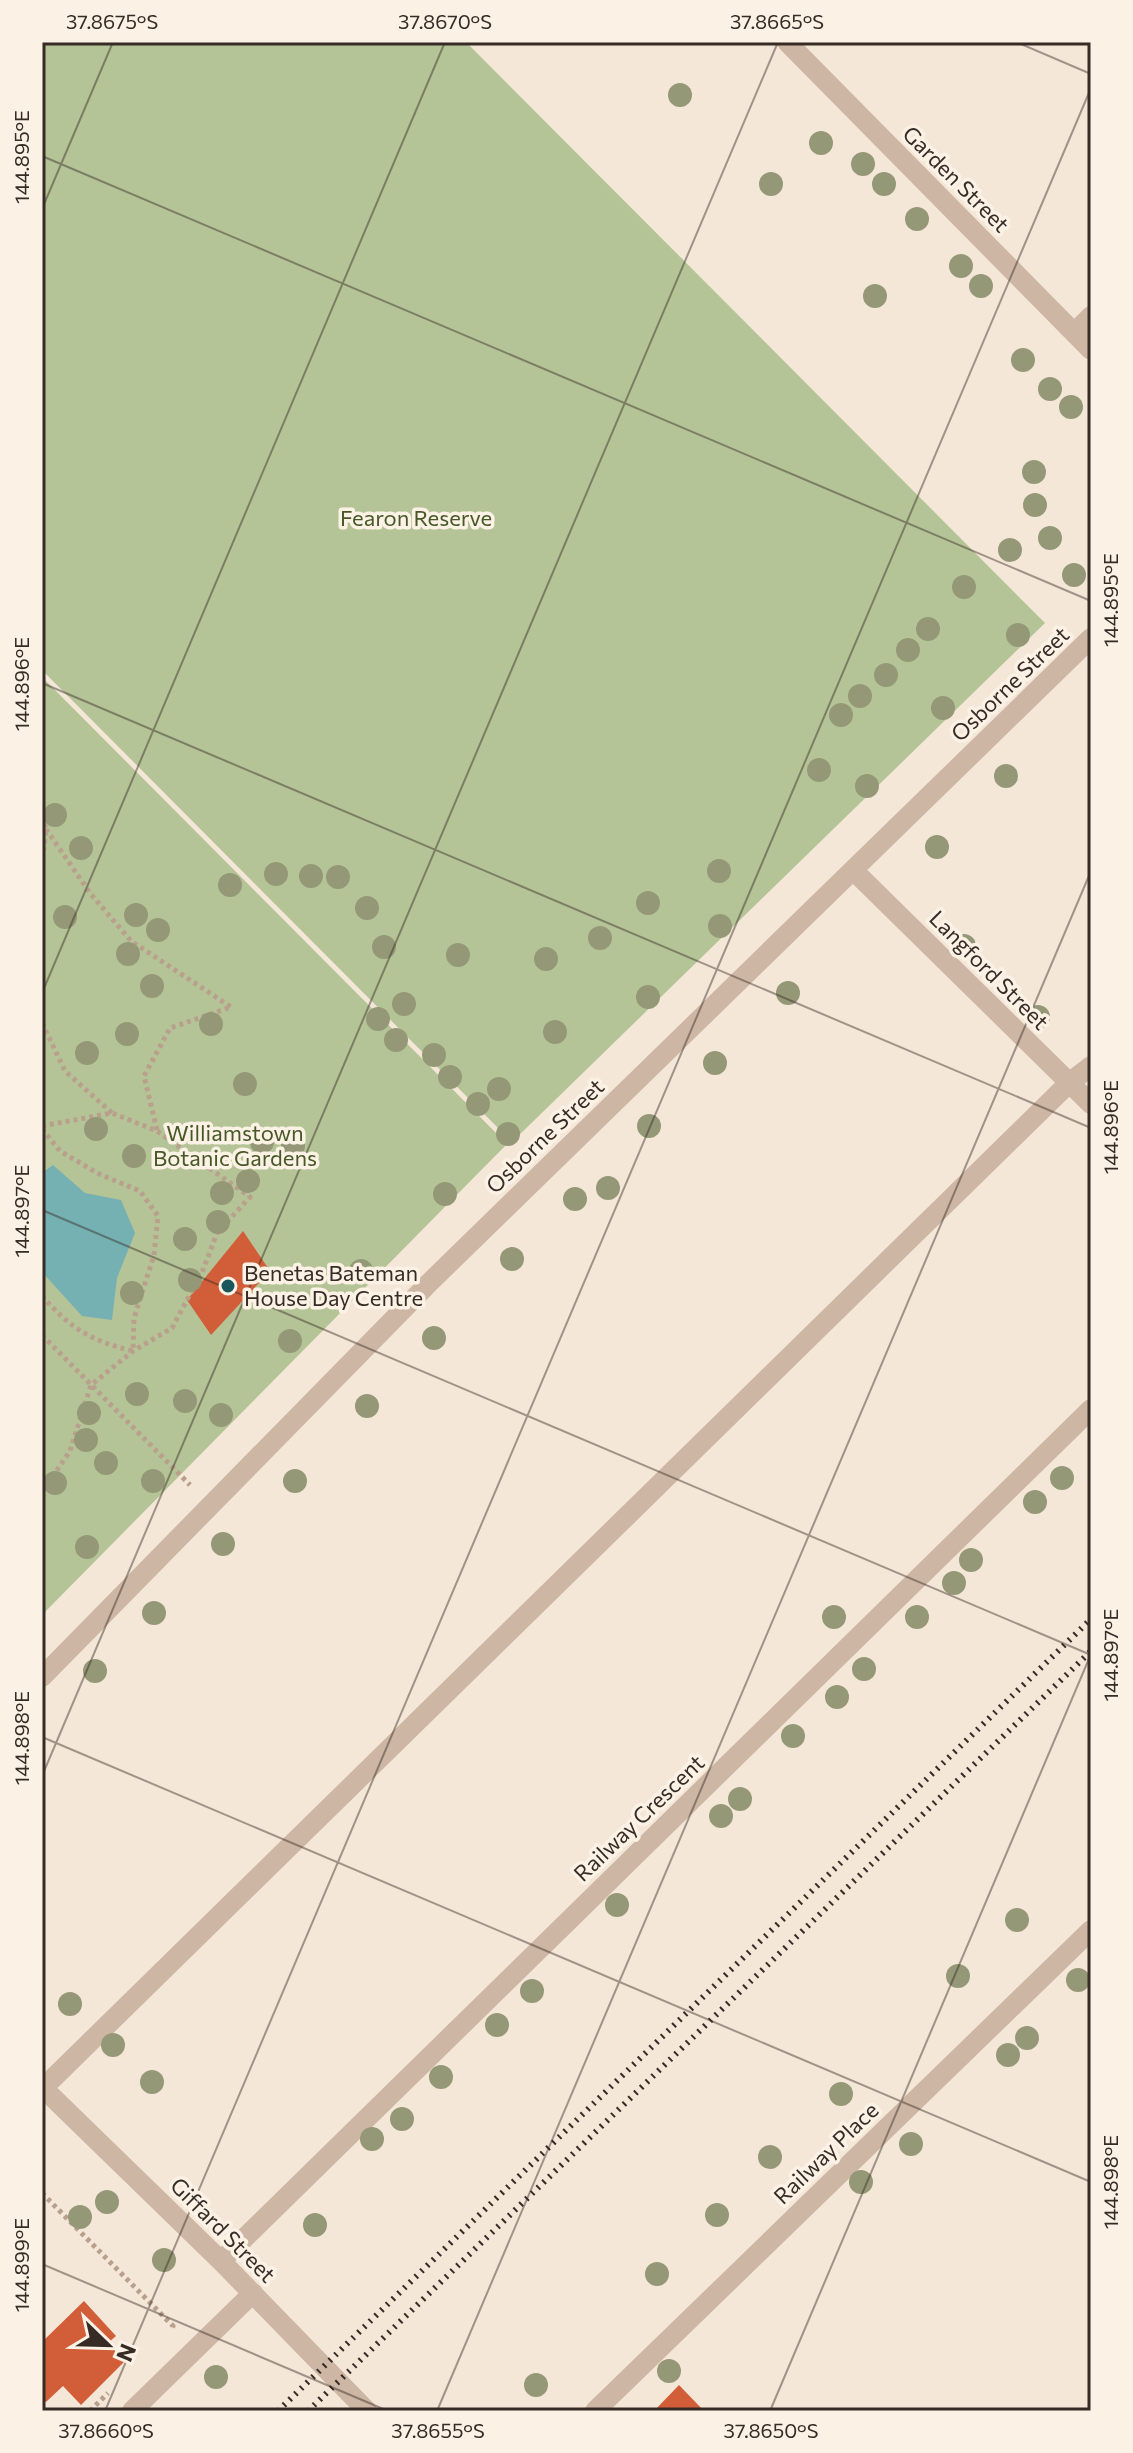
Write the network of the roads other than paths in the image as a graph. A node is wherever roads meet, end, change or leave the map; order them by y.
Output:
1 (787, 42) edge
2 (1091, 316) edge
3 (1074, 333) junction
4 (1091, 350) edge
5 (1091, 638) edge
6 (853, 870) junction
7 (1091, 1066) edge
8 (1069, 1083) junction
9 (1091, 1104) edge
10 (1091, 1409) edge
11 (42, 1677) edge
12 (1091, 1930) edge
13 (42, 2088) edge
14 (221, 2261) junction
15 (253, 2293) junction
16 (132, 2411) edge
17 (367, 2411) edge
18 (595, 2411) edge

1 - 3 street, Garden Street
2 - 3 street
3 - 4 street, Garden Street
5 - 6 street, Osborne Street
6 - 8 street, Langford Street
6 - 11 street, Osborne Street
7 - 8 street
8 - 9 street, Langford Street
8 - 13 street
10 - 14 street, Railway Crescent
12 - 18 street, Railway Place
13 - 14 street, Giffard Street
14 - 15 street, Giffard Street
15 - 16 street
15 - 17 street, Giffard Street

